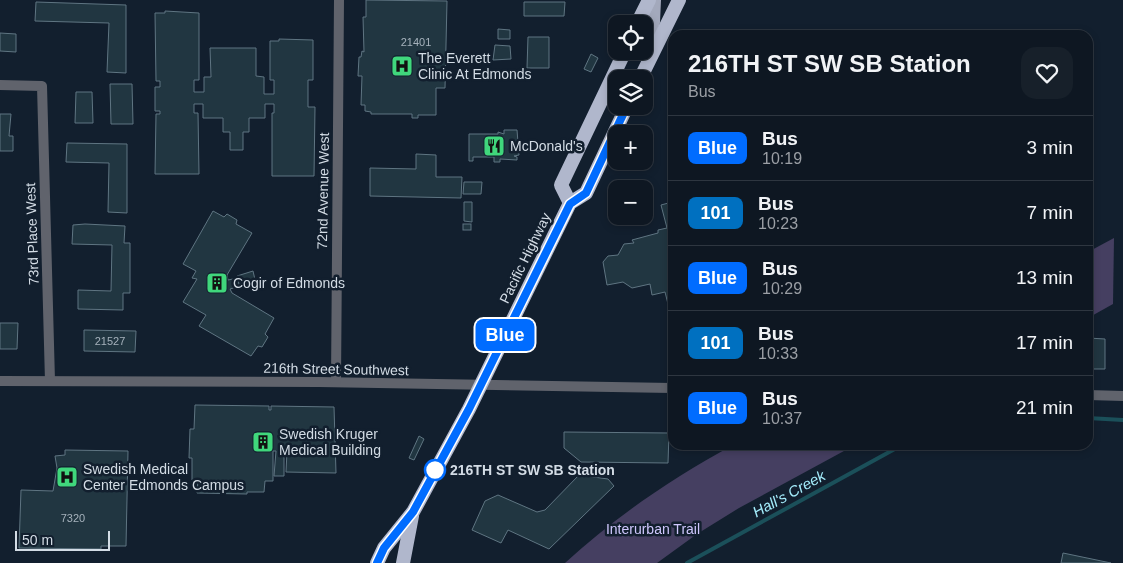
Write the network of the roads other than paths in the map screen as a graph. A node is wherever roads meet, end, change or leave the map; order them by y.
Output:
1 (339, 0) edge
2 (649, 0) edge
3 (655, 0) edge
4 (679, 0) edge
5 (642, 15) edge
6 (656, 47) junction
7 (621, 60) edge
8 (644, 70) edge
9 (0, 86) edge
10 (623, 115) edge
11 (570, 204) junction
12 (0, 381) edge
13 (50, 381) junction
14 (336, 382) junction
15 (481, 386) junction
16 (668, 388) edge
17 (1093, 395) edge
18 (1123, 396) edge
19 (413, 512) junction
20 (377, 563) edge
21 (403, 563) edge

1 - 14 street, 72nd Avenue West
2 - 5 highway
3 - 6 main road
4 - 6 highway
6 - 8 highway
7 - 11 highway
9 - 13 street, 73rd Place West
10 - 11 highway, Pacific Highway
11 - 15 highway, Pacific Highway
12 - 13 street, 216th Street Southwest
13 - 14 street, 216th Street Southwest
14 - 15 street, 216th Street Southwest
15 - 16 street, 216th Street Southwest
15 - 19 highway, Pacific Highway
17 - 18 street
19 - 20 highway, Pacific Highway
19 - 21 highway, Pacific Highway

